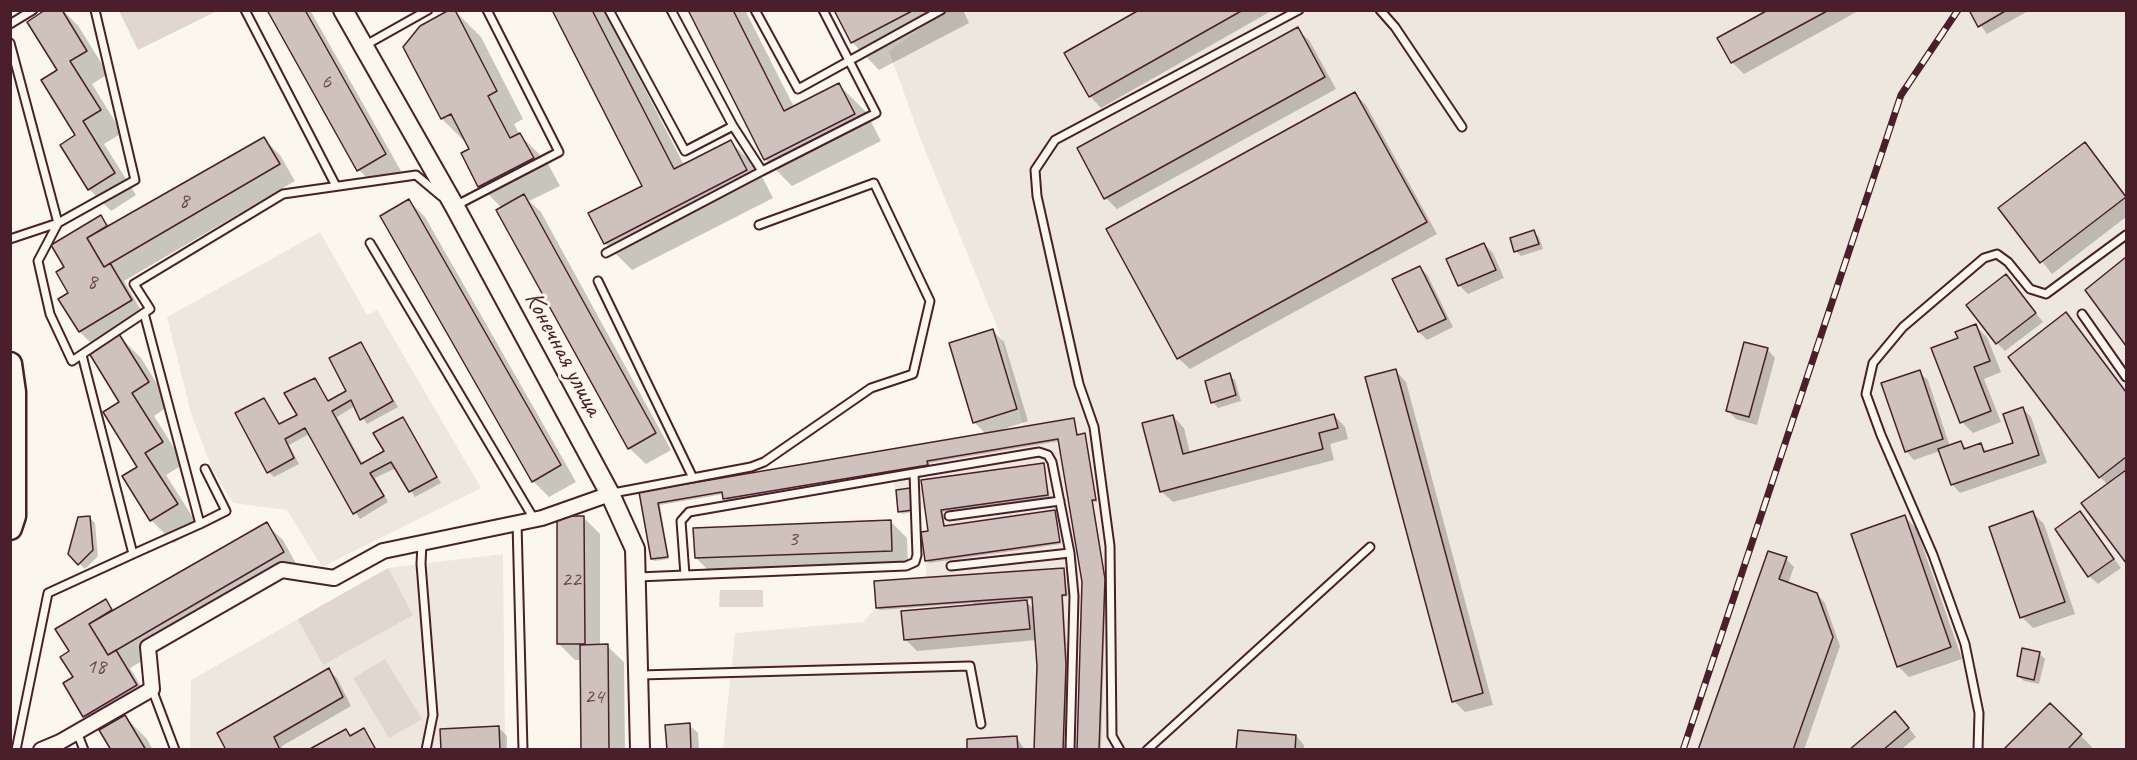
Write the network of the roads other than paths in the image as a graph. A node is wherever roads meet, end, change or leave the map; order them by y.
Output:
1 (33, 10) edge
2 (95, 10) edge
3 (245, 10) edge
4 (342, 10) edge
5 (428, 10) edge
6 (487, 10) edge
7 (609, 10) edge
8 (671, 10) edge
9 (755, 10) edge
10 (823, 10) edge
11 (941, 10) edge
12 (1299, 10) edge
13 (1380, 10) edge
14 (10, 24) edge
15 (10, 43) edge
16 (362, 47) junction
17 (849, 60) junction
18 (733, 126) junction
19 (1462, 128) dead end
20 (762, 171) junction
21 (336, 186) junction
22 (455, 207) junction
23 (58, 223) junction
24 (759, 225) dead end
25 (2127, 235) edge
26 (10, 240) edge
27 (370, 243) dead end
28 (606, 253) dead end
29 (598, 281) dead end
30 (144, 313) junction
31 (2082, 314) dead end
32 (82, 355) junction
33 (10, 364) edge
34 (2127, 377) edge
35 (205, 469) dead end
36 (914, 473) junction
37 (693, 478) junction
38 (610, 494) junction
39 (1060, 501) junction
40 (949, 516) dead end
41 (534, 519) junction
42 (517, 523) junction
43 (200, 524) junction
44 (10, 528) edge
45 (422, 543) junction
46 (1370, 547) dead end
47 (1070, 553) junction
48 (132, 554) junction
49 (951, 566) dead end
50 (685, 575) junction
51 (635, 577) junction
52 (638, 675) junction
53 (152, 689) junction
54 (981, 724) dead end
55 (77, 732) junction
56 (16, 750) edge
57 (40, 750) edge
58 (84, 750) edge
59 (175, 750) edge
60 (426, 750) edge
61 (523, 750) edge
62 (640, 750) edge
63 (1070, 750) edge
64 (1120, 750) edge
65 (1148, 750) edge
66 (1978, 750) edge

1 - 14 lane
2 - 23 lane
3 - 21 lane
4 - 16 street, Конечная улица
5 - 16 lane
6 - 22 lane
7 - 18 lane
8 - 18 lane
9 - 17 lane
10 - 17 lane
11 - 17 lane
12 - 64 lane
13 - 19 lane
15 - 23 lane
16 - 22 street, Конечная улица
17 - 20 lane
18 - 20 lane
20 - 28 lane
21 - 22 lane
21 - 30 lane
22 - 38 street, Конечная улица
23 - 26 lane
23 - 32 lane
24 - 37 lane
25 - 66 lane
27 - 41 lane
29 - 37 lane
30 - 32 lane
30 - 43 lane
31 - 34 lane
32 - 48 lane
33 - 44 main road
35 - 43 lane
36 - 39 lane
36 - 50 lane
36 - 50 lane
37 - 38 lane
38 - 41 street
38 - 51 street, Конечная улица
39 - 40 lane
39 - 47 lane
41 - 42 street
42 - 45 street
42 - 61 lane
43 - 48 lane
45 - 53 street
45 - 60 lane
46 - 65 lane
47 - 49 lane
47 - 63 lane
48 - 56 lane
50 - 51 lane
51 - 52 street, Конечная улица
52 - 54 lane
52 - 62 street, Конечная улица
53 - 55 street
53 - 59 lane
55 - 57 street
55 - 58 lane

